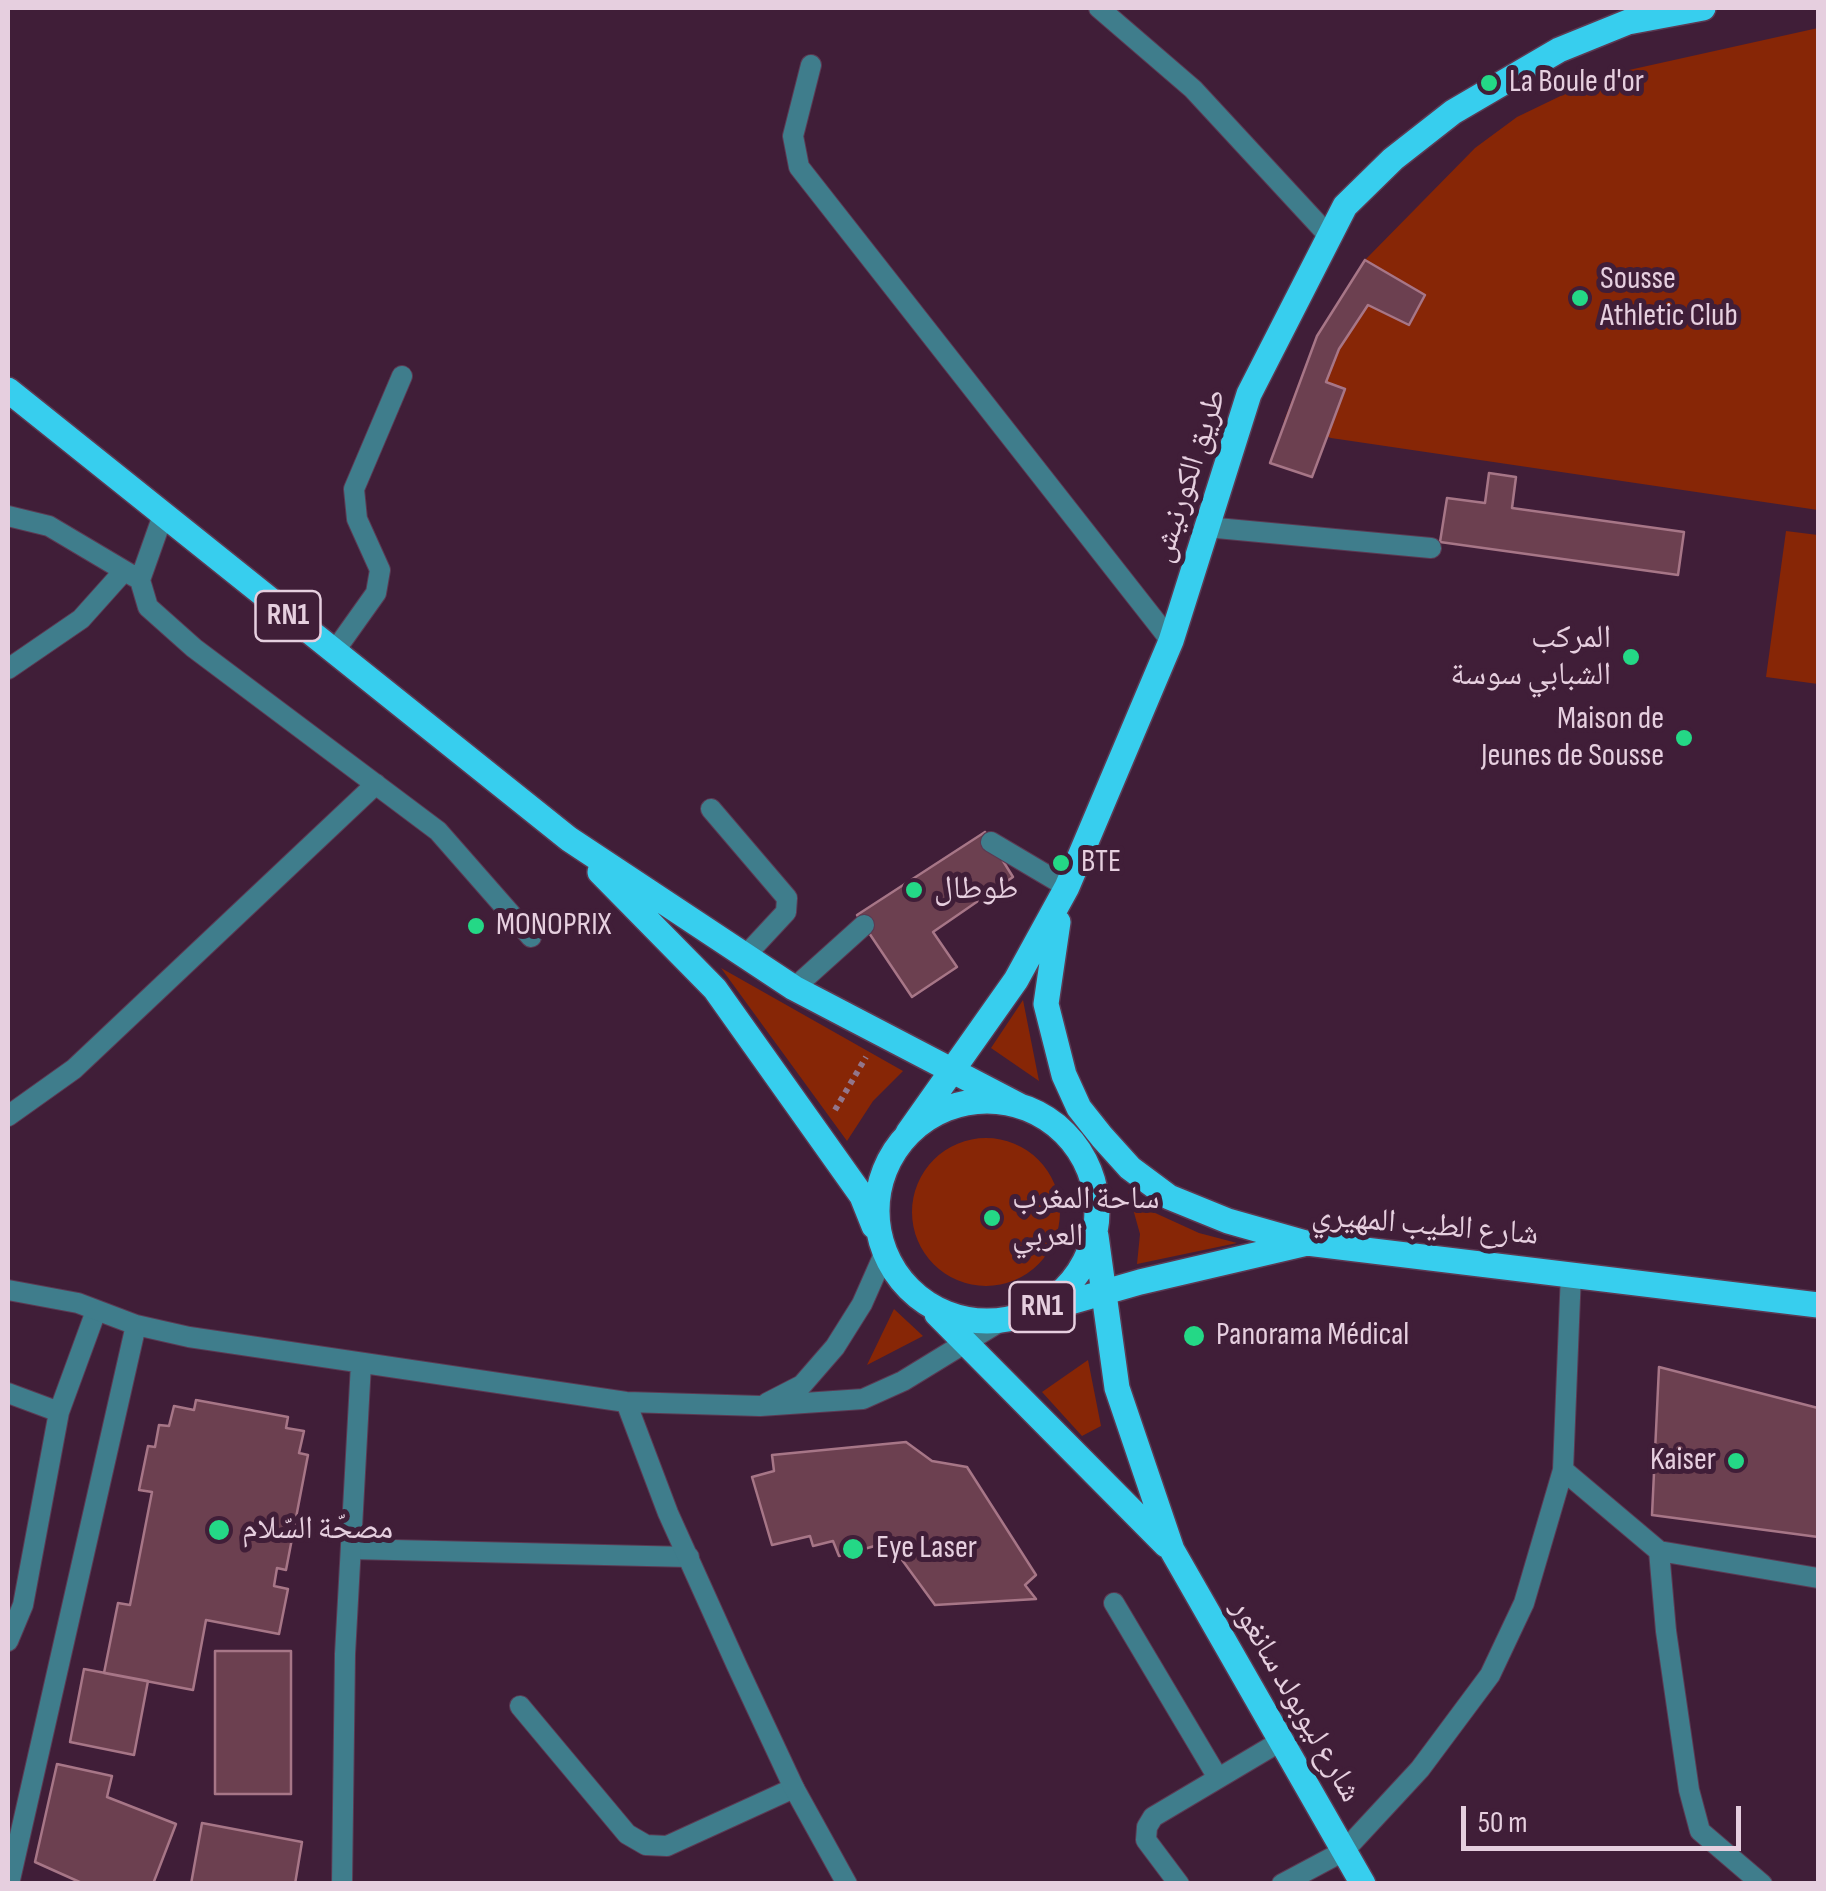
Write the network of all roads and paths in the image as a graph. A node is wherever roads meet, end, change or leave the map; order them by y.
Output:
1 (1099, 8) edge
2 (1703, 8) edge
3 (811, 66) dead end
4 (1329, 236) junction
5 (402, 376) dead end
6 (8, 390) edge
7 (10, 514) edge
8 (162, 518) junction
9 (1206, 527) junction
10 (1431, 548) dead end
11 (132, 576) junction
12 (1172, 641) junction
13 (334, 652) junction
14 (8, 669) edge
15 (376, 784) junction
16 (711, 809) dead end
17 (569, 840) junction
18 (992, 842) dead end
19 (1067, 888) junction
20 (864, 925) dead end
21 (531, 937) dead end
22 (746, 955) junction
23 (794, 988) junction
24 (880, 1034) junction
25 (952, 1071) junction
26 (1020, 1106) junction
27 (8, 1116) edge
28 (908, 1133) junction
29 (818, 1138) junction
30 (1096, 1236) junction
31 (1307, 1243) junction
32 (883, 1248) junction
33 (1571, 1273) junction
34 (8, 1290) edge
35 (1103, 1292) junction
36 (1818, 1305) edge
37 (930, 1306) junction
38 (96, 1311) junction
39 (1032, 1313) junction
40 (1001, 1322) junction
41 (136, 1325) junction
42 (967, 1342) junction
43 (361, 1364) junction
44 (8, 1393) edge
45 (626, 1402) junction
46 (760, 1406) junction
47 (59, 1412) junction
48 (1563, 1470) junction
49 (350, 1549) junction
50 (1172, 1550) junction
51 (1659, 1551) junction
52 (689, 1557) junction
53 (1818, 1578) edge
54 (1114, 1603) dead end
55 (8, 1641) edge
56 (520, 1706) dead end
57 (1281, 1741) junction
58 (1218, 1778) junction
59 (794, 1788) junction
60 (1344, 1852) junction
61 (1359, 1882) edge
62 (8, 1884) edge
63 (342, 1884) edge
64 (847, 1884) edge
65 (1179, 1884) edge
66 (1282, 1884) edge
67 (1762, 1884) edge

1 - 4 street
2 - 4 main road, طريق الكورنيش
3 - 12 street
4 - 9 main road, طريق الكورنيش
5 - 13 street
6 - 8 main road, RN1
7 - 11 street
8 - 11 street
8 - 13 main road, RN1
9 - 10 street
9 - 12 main road, طريق الكورنيش
11 - 14 street
11 - 15 street
12 - 19 main road, طريق الكورنيش
13 - 17 main road, RN1
15 - 21 street
15 - 27 street
16 - 22 street
17 - 22 main road, RN1
17 - 29 main road, RN1
18 - 19 street
19 - 25 main road, طريق الكورنيش
19 - 31 main road
20 - 23 street
22 - 23 main road, RN1
23 - 24 main road, RN1
24 - 25 main road, RN1
24 - 29 path
25 - 26 main road, RN1
25 - 28 main road, طريق الكورنيش
26 - 28 main road, RN1
26 - 30 main road, RN1
28 - 32 main road, RN1
29 - 32 main road, RN1
30 - 35 main road, شارع ليوبولد سانغور / RN1
30 - 39 main road, RN1
31 - 33 main road, شارع الطيب المهيري
31 - 35 main road, شارع الطيب المهيري
32 - 37 main road, RN1
32 - 46 street
33 - 36 main road, شارع الطيب المهيري
33 - 48 street
34 - 38 street
35 - 39 main road, شارع الطيب المهيري
35 - 50 main road, شارع ليوبولد سانغور / RN1
37 - 40 main road, RN1
37 - 42 main road, شارع ليوبولد سانغور / RN1
38 - 41 street
38 - 47 street
39 - 40 main road, RN1
40 - 42 street
41 - 43 street
41 - 62 street
42 - 46 street
42 - 50 main road, شارع ليوبولد سانغور / RN1
43 - 45 street
43 - 49 street
44 - 47 street
45 - 46 street
45 - 52 street
47 - 55 street
48 - 51 street
48 - 60 street
49 - 52 street
49 - 63 street
50 - 57 main road, شارع ليوبولد سانغور / RN1
51 - 53 street
51 - 67 street
52 - 59 street
54 - 58 street
56 - 59 street
57 - 58 street
57 - 60 main road, شارع ليوبولد سانغور / RN1
58 - 65 street
59 - 64 street
60 - 61 main road, شارع ليوبولد سانغور / RN1
60 - 66 street

